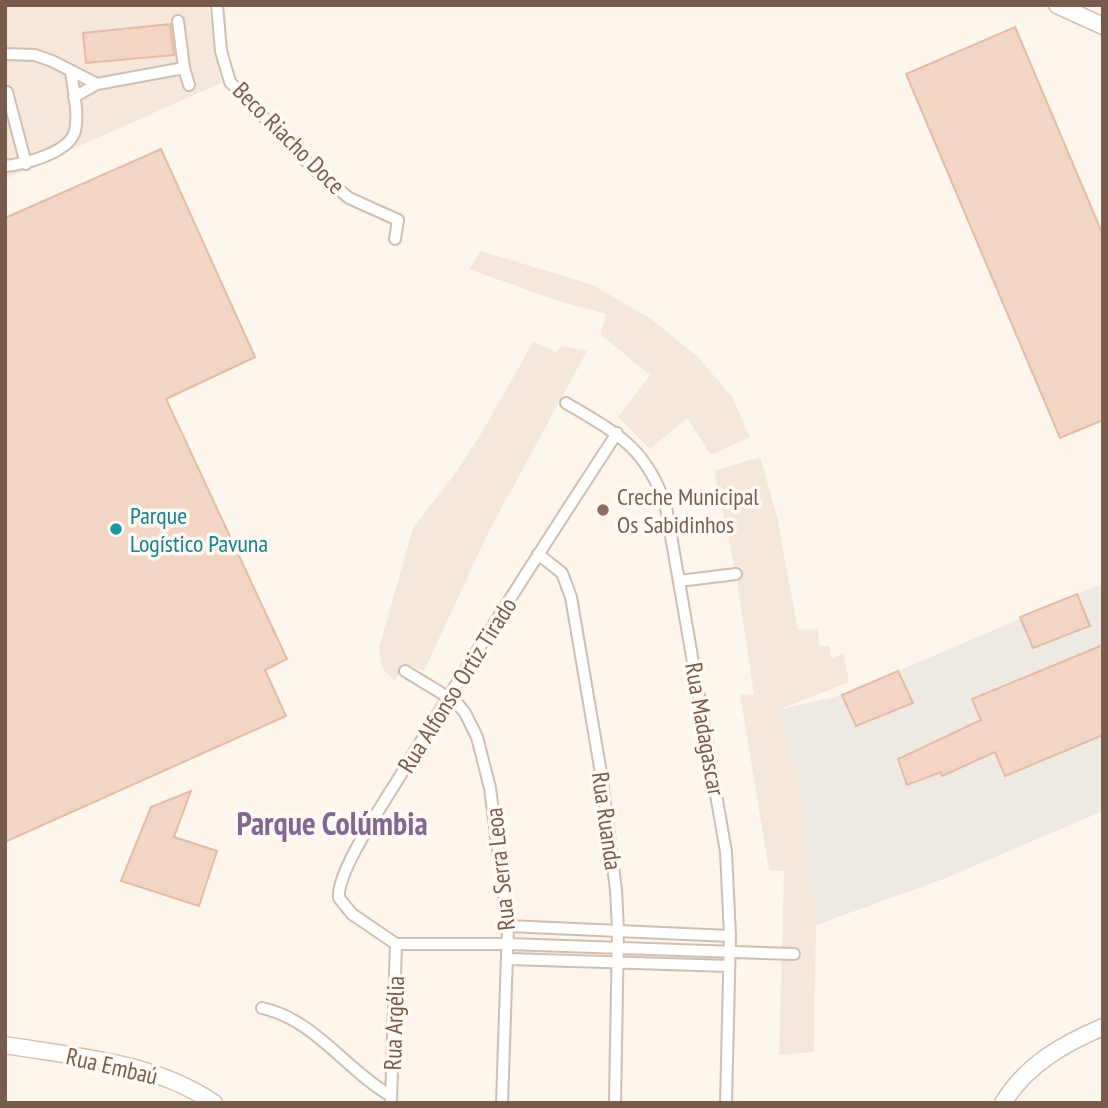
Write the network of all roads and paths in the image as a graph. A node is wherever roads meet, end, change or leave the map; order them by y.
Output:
1 (217, 5) edge
2 (1057, 5) edge
3 (178, 21) dead end
4 (1103, 26) edge
5 (5, 54) edge
6 (184, 68) junction
7 (71, 71) junction
8 (97, 84) junction
9 (190, 85) dead end
10 (7, 92) dead end
11 (74, 96) junction
12 (26, 164) junction
13 (5, 166) edge
14 (395, 239) dead end
15 (566, 403) dead end
16 (617, 433) junction
17 (538, 554) junction
18 (736, 574) dead end
19 (679, 578) junction
20 (405, 671) dead end
21 (448, 698) junction
22 (508, 926) junction
23 (618, 930) junction
24 (730, 936) junction
25 (396, 944) junction
26 (508, 944) junction
27 (617, 947) junction
28 (729, 953) junction
29 (794, 954) dead end
30 (509, 959) junction
31 (617, 962) junction
32 (729, 966) junction
33 (262, 1008) dead end
34 (1103, 1027) edge
35 (5, 1045) edge
36 (391, 1099) edge
37 (214, 1103) edge
38 (502, 1103) edge
39 (615, 1103) edge
40 (726, 1103) edge
41 (1003, 1103) edge

1 - 14 street, Beco Riacho Doce
2 - 4 street
3 - 6 street
5 - 7 street
6 - 8 street
6 - 9 street
7 - 8 street
7 - 11 street
8 - 11 street
10 - 12 street
11 - 12 street
12 - 13 street
15 - 16 street, Rua Madagascar
16 - 17 street, Rua Alfonso Ortiz Tirado
16 - 19 street, Rua Madagascar
17 - 21 street, Rua Alfonso Ortiz Tirado
17 - 23 street, Rua Ruanda
18 - 19 street
19 - 24 street, Rua Madagascar
20 - 21 street, Rua Serra Leoa
21 - 22 street, Rua Serra Leoa
21 - 25 street, Rua Alfonso Ortiz Tirado
22 - 23 street
22 - 26 street, Rua Serra Leoa
23 - 24 street
23 - 27 street, Rua Ruanda
24 - 28 street, Rua Madagascar
25 - 26 street
25 - 36 street, Rua Argélia
26 - 27 street
26 - 30 street, Rua Serra Leoa
27 - 28 street
27 - 31 street, Rua Ruanda
28 - 29 street
28 - 32 street, Rua Madagascar
30 - 31 street
30 - 38 street, Rua Serra Leoa
31 - 32 street
31 - 39 street, Rua Ruanda
32 - 40 street, Rua Madagascar
33 - 36 street
34 - 41 street
35 - 37 street, Rua Embaú

